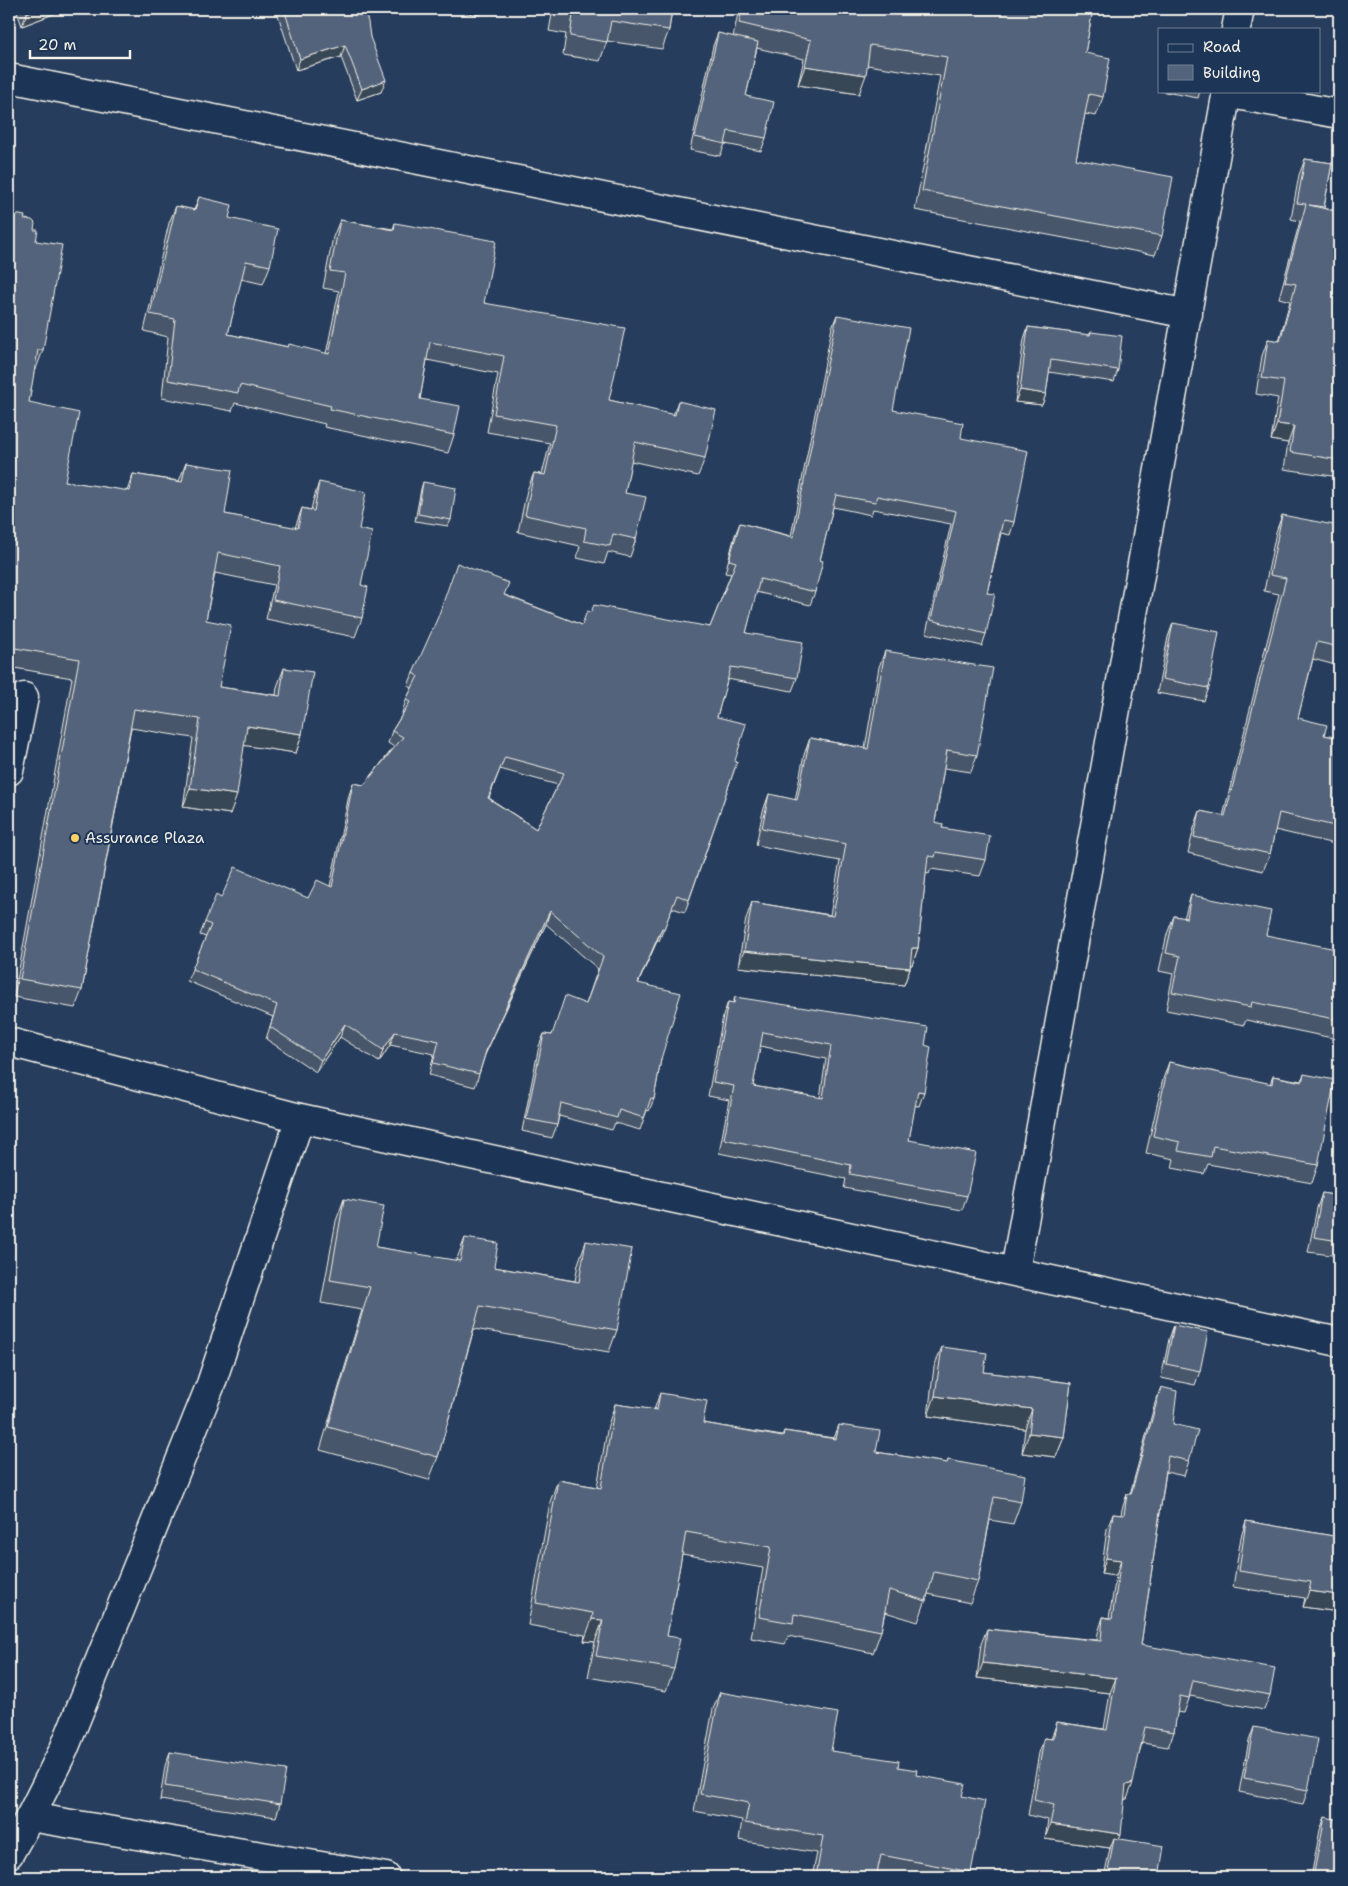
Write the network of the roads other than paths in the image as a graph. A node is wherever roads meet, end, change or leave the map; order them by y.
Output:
1 (1240, 9) edge
2 (1236, 28) edge
3 (9, 78) edge
4 (1226, 92) edge
5 (1339, 114) edge
6 (1188, 314) junction
7 (24, 697) dead end
8 (9, 771) edge
9 (9, 1042) edge
10 (300, 1118) junction
11 (1014, 1271) junction
12 (1339, 1342) edge
13 (30, 1817) junction
14 (9, 1854) edge
15 (386, 1877) edge

1 - 2 street
3 - 6 street
4 - 5 street
4 - 6 street
6 - 11 street
7 - 8 street
9 - 10 street
10 - 11 street
10 - 13 street
11 - 12 street
13 - 14 street
13 - 15 street

